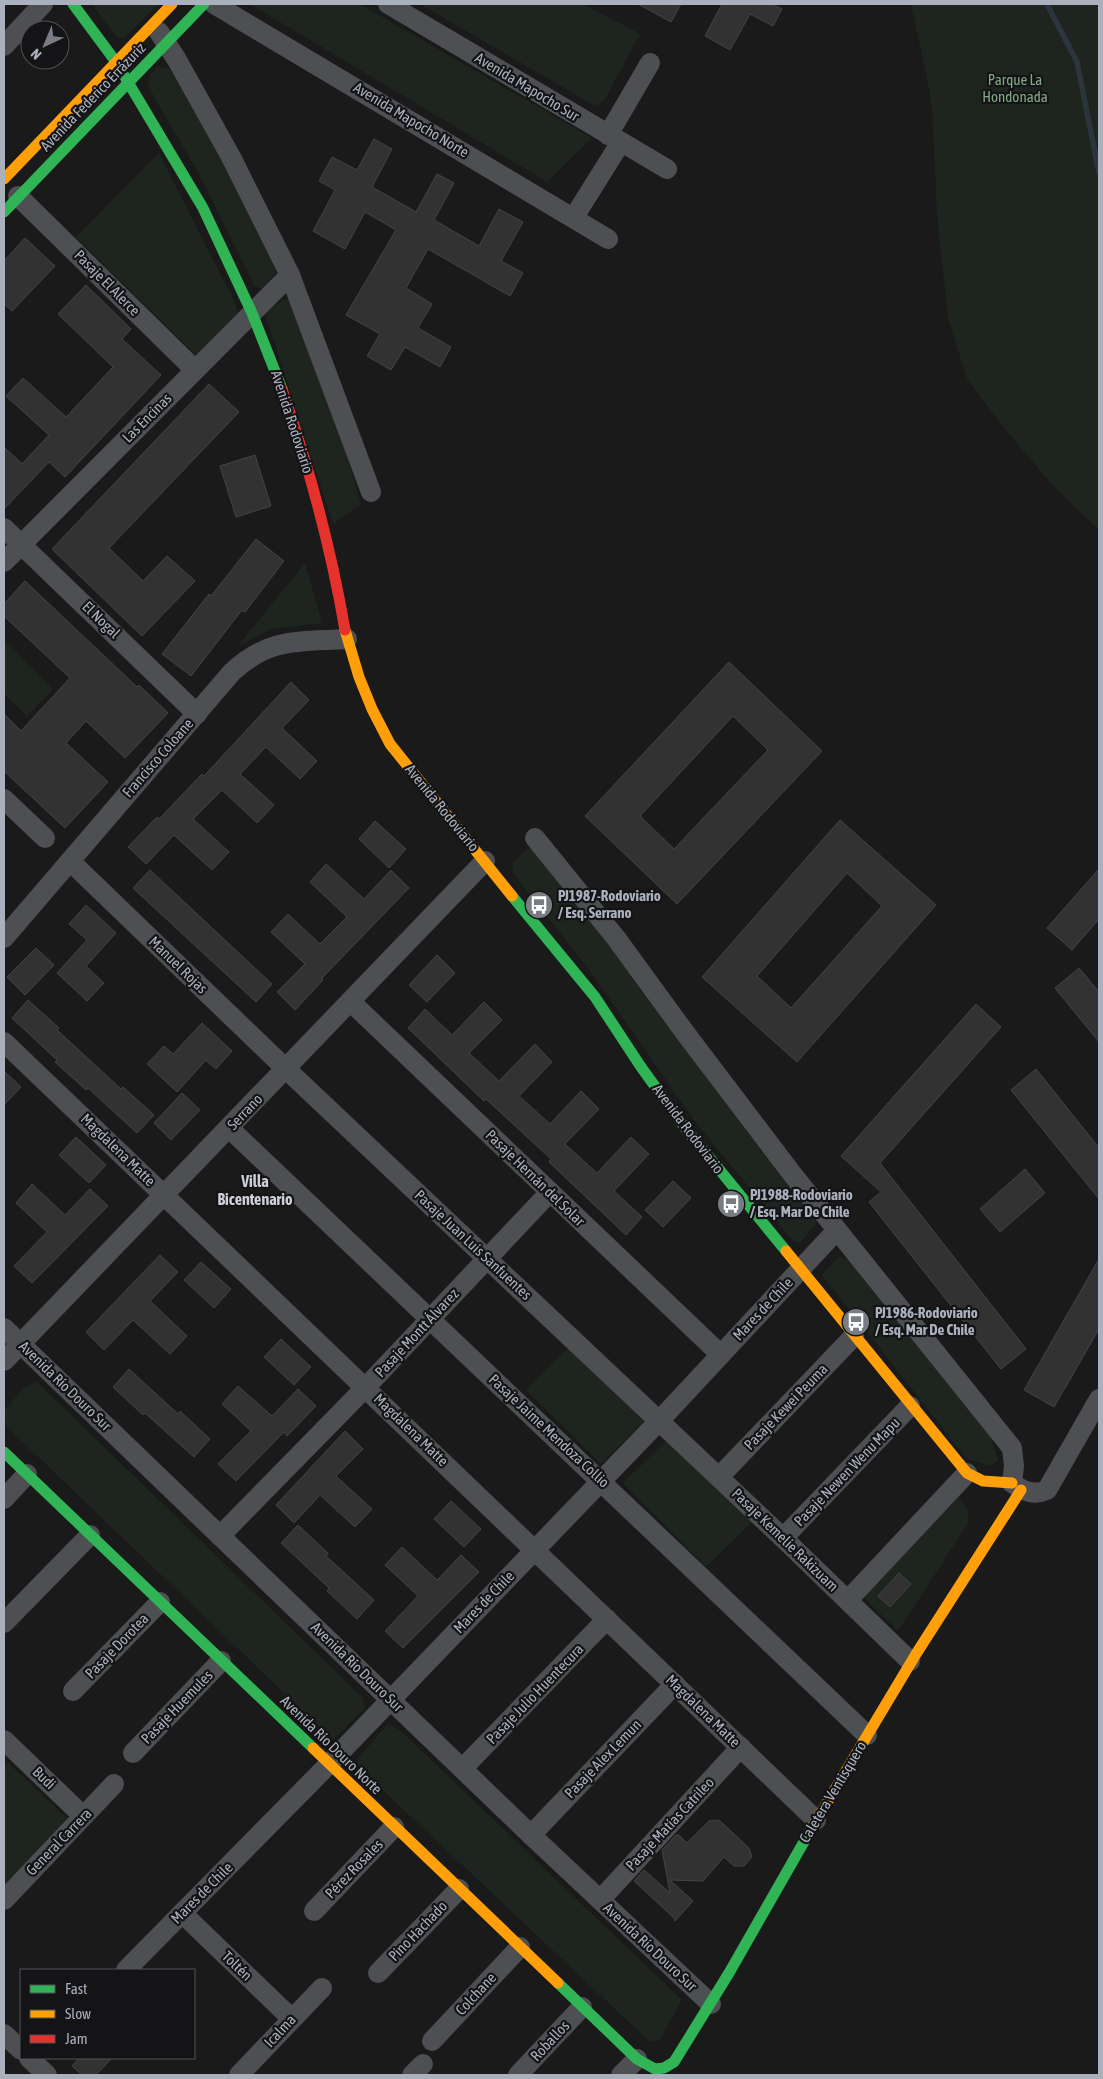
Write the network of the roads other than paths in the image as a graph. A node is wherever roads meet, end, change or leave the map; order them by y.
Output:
1 (44, 4) edge
2 (73, 4) edge
3 (172, 4) edge
4 (204, 4) edge
5 (214, 4) edge
6 (388, 4) edge
7 (153, 23) junction
8 (166, 42) junction
9 (4, 46) edge
10 (116, 62) junction
11 (650, 63) dead end
12 (127, 82) junction
13 (615, 139) junction
14 (666, 169) dead end
15 (4, 179) edge
16 (18, 196) junction
17 (4, 212) edge
18 (574, 217) junction
19 (608, 238) dead end
20 (290, 275) junction
21 (252, 313) junction
22 (195, 370) junction
23 (371, 492) dead end
24 (4, 528) edge
25 (21, 544) junction
26 (4, 562) edge
27 (347, 638) junction
28 (197, 714) junction
29 (4, 799) edge
30 (45, 838) dead end
31 (534, 838) dead end
32 (70, 861) junction
33 (486, 861) junction
34 (4, 938) edge
35 (351, 1002) junction
36 (4, 1042) edge
37 (286, 1069) junction
38 (229, 1128) junction
39 (550, 1192) junction
40 (165, 1195) junction
41 (837, 1230) junction
42 (487, 1258) junction
43 (800, 1270) junction
44 (431, 1319) junction
45 (4, 1328) edge
46 (854, 1336) junction
47 (21, 1344) junction
48 (720, 1354) junction
49 (4, 1361) edge
50 (366, 1387) junction
51 (1099, 1399) edge
52 (910, 1406) junction
53 (659, 1421) junction
54 (4, 1452) edge
55 (967, 1473) junction
56 (26, 1474) junction
57 (719, 1477) junction
58 (602, 1481) junction
59 (1016, 1487) junction
60 (4, 1499) edge
61 (90, 1534) junction
62 (220, 1536) junction
63 (783, 1538) junction
64 (535, 1549) junction
65 (848, 1600) junction
66 (160, 1602) junction
67 (607, 1619) junction
68 (4, 1623) edge
69 (221, 1661) junction
70 (910, 1661) junction
71 (674, 1684) junction
72 (73, 1691) dead end
73 (391, 1699) junction
74 (867, 1735) junction
75 (6, 1747) edge
76 (740, 1747) junction
77 (133, 1753) dead end
78 (330, 1764) junction
79 (463, 1768) junction
80 (114, 1784) dead end
81 (83, 1816) junction
82 (816, 1820) junction
83 (394, 1827) junction
84 (531, 1835) junction
85 (459, 1889) junction
86 (4, 1900) edge
87 (600, 1900) junction
88 (314, 1911) dead end
89 (182, 1913) junction
90 (520, 1948) junction
91 (127, 1969) edge
92 (378, 1973) dead end
93 (322, 1988) dead end
94 (711, 2004) junction
95 (582, 2007) junction
96 (292, 2019) junction
97 (4, 2034) edge
98 (432, 2041) dead end
99 (20, 2051) edge
100 (637, 2059) junction
101 (239, 2075) edge
102 (518, 2075) edge
103 (621, 2075) edge

1 - 9 street
2 - 10 street, Avenida Rodoviario
3 - 7 street, Avenida Federico Errázuriz
4 - 8 street, Avenida Federico Errázuriz
5 - 18 street, Avenida Mapocho Norte
6 - 13 street, Avenida Mapocho Sur
7 - 8 street
7 - 10 street, Avenida Federico Errázuriz
8 - 12 street, Avenida Federico Errázuriz
8 - 20 street
10 - 12 street, Avenida Rodoviario
10 - 15 street, Avenida Federico Errázuriz
11 - 13 street
12 - 16 street, Avenida Federico Errázuriz
12 - 21 street, Avenida Rodoviario
13 - 14 street, Avenida Mapocho Sur
13 - 18 street
16 - 17 street, Avenida Federico Errázuriz
16 - 22 street, Pasaje El Alerce
18 - 19 street, Avenida Mapocho Norte
20 - 21 street, Las Encinas
20 - 23 street
21 - 22 street, Las Encinas
21 - 27 street, Avenida Rodoviario
22 - 25 street, Las Encinas
24 - 25 street, El Nogal
25 - 26 street, Las Encinas
25 - 28 street, El Nogal
27 - 28 street, Francisco Coloane
27 - 33 street, Avenida Rodoviario
28 - 32 street, Francisco Coloane
29 - 30 street
31 - 41 street
32 - 34 street, Francisco Coloane
32 - 37 street, Manuel Rojas
33 - 35 street, Serrano
33 - 43 street, Avenida Rodoviario
35 - 37 street, Serrano
35 - 39 street, Pasaje Hernán del Solar
36 - 40 street, Magdalena Matte
37 - 38 street, Serrano
37 - 42 street, Pasaje Juan Luis Sanfuentes
38 - 40 street, Serrano
38 - 44 street, Pasaje Jaime Mendoza Collio
39 - 42 street, Pasaje Montt Álvarez
39 - 48 street, Pasaje Hernán del Solar
40 - 47 street, Serrano
40 - 50 street, Magdalena Matte
41 - 43 street, Mares de Chile
41 - 59 street
42 - 44 street, Pasaje Montt Álvarez
42 - 53 street, Pasaje Juan Luis Sanfuentes
43 - 46 street, Avenida Rodoviario
43 - 48 street, Mares de Chile
44 - 50 street, Pasaje Montt Álvarez
44 - 58 street, Pasaje Jaime Mendoza Collio
45 - 47 street, Avenida Río Douro Sur
46 - 52 street, Avenida Rodoviario
46 - 57 street, Pasaje Kewei Peuma
47 - 49 street, Serrano
47 - 62 street, Avenida Río Douro Sur
48 - 53 street, Mares de Chile
50 - 62 street, Pasaje Montt Álvarez
50 - 64 street, Magdalena Matte
51 - 59 street
52 - 55 street, Avenida Rodoviario
52 - 63 street, Pasaje Newen Wenu Mapu
53 - 57 street, Pasaje Kemelie Rakizuam
53 - 58 street, Mares de Chile
54 - 56 street, Avenida Río Douro Norte
55 - 59 street, Avenida Rodoviario
55 - 65 street
56 - 60 street
56 - 61 street, Avenida Río Douro Norte
57 - 63 street, Pasaje Kemelie Rakizuam
58 - 64 street, Mares de Chile
58 - 74 street, Pasaje Jaime Mendoza Collio
59 - 70 street, Caletera Ventisquero
61 - 66 street, Avenida Río Douro Norte
61 - 68 street
62 - 73 street, Avenida Río Douro Sur
63 - 65 street, Pasaje Kemelie Rakizuam
64 - 67 street, Magdalena Matte
64 - 73 street, Mares de Chile
65 - 70 street, Pasaje Kemelie Rakizuam
66 - 69 street, Avenida Río Douro Norte
66 - 72 street, Pasaje Dorotea
67 - 71 street, Magdalena Matte
67 - 79 street, Pasaje Julio Huentecura
69 - 77 street, Pasaje Huemules
69 - 78 street, Avenida Río Douro Norte
70 - 74 street, Caletera Ventisquero
71 - 76 street, Magdalena Matte
71 - 84 street, Pasaje Alex Lemun
73 - 78 street, Mares de Chile
73 - 79 street, Avenida Río Douro Sur
74 - 82 street, Caletera Ventisquero
75 - 81 street, Budi
76 - 82 street, Magdalena Matte
76 - 87 street, Pasaje Matías Catrileo
78 - 83 street, Avenida Río Douro Norte
78 - 89 street, Mares de Chile
79 - 84 street, Avenida Río Douro Sur
80 - 81 street, General Carrera
81 - 86 street, General Carrera
82 - 94 street, Caletera Ventisquero
83 - 85 street, Avenida Río Douro Norte
83 - 88 street, Pérez Rosales
84 - 87 street, Avenida Río Douro Sur
85 - 90 street, Avenida Río Douro Norte
85 - 92 street, Pino Hachado
87 - 94 street, Avenida Río Douro Sur
89 - 91 street, Mares de Chile
89 - 96 street, Toltén
90 - 95 street, Avenida Río Douro Norte
90 - 98 street, Colchane
93 - 96 street, Icalma
94 - 100 street, Caletera Ventisquero
95 - 100 street, Avenida Río Douro Norte
95 - 102 street, Roballos
96 - 101 street, Icalma
97 - 99 street
100 - 103 street

